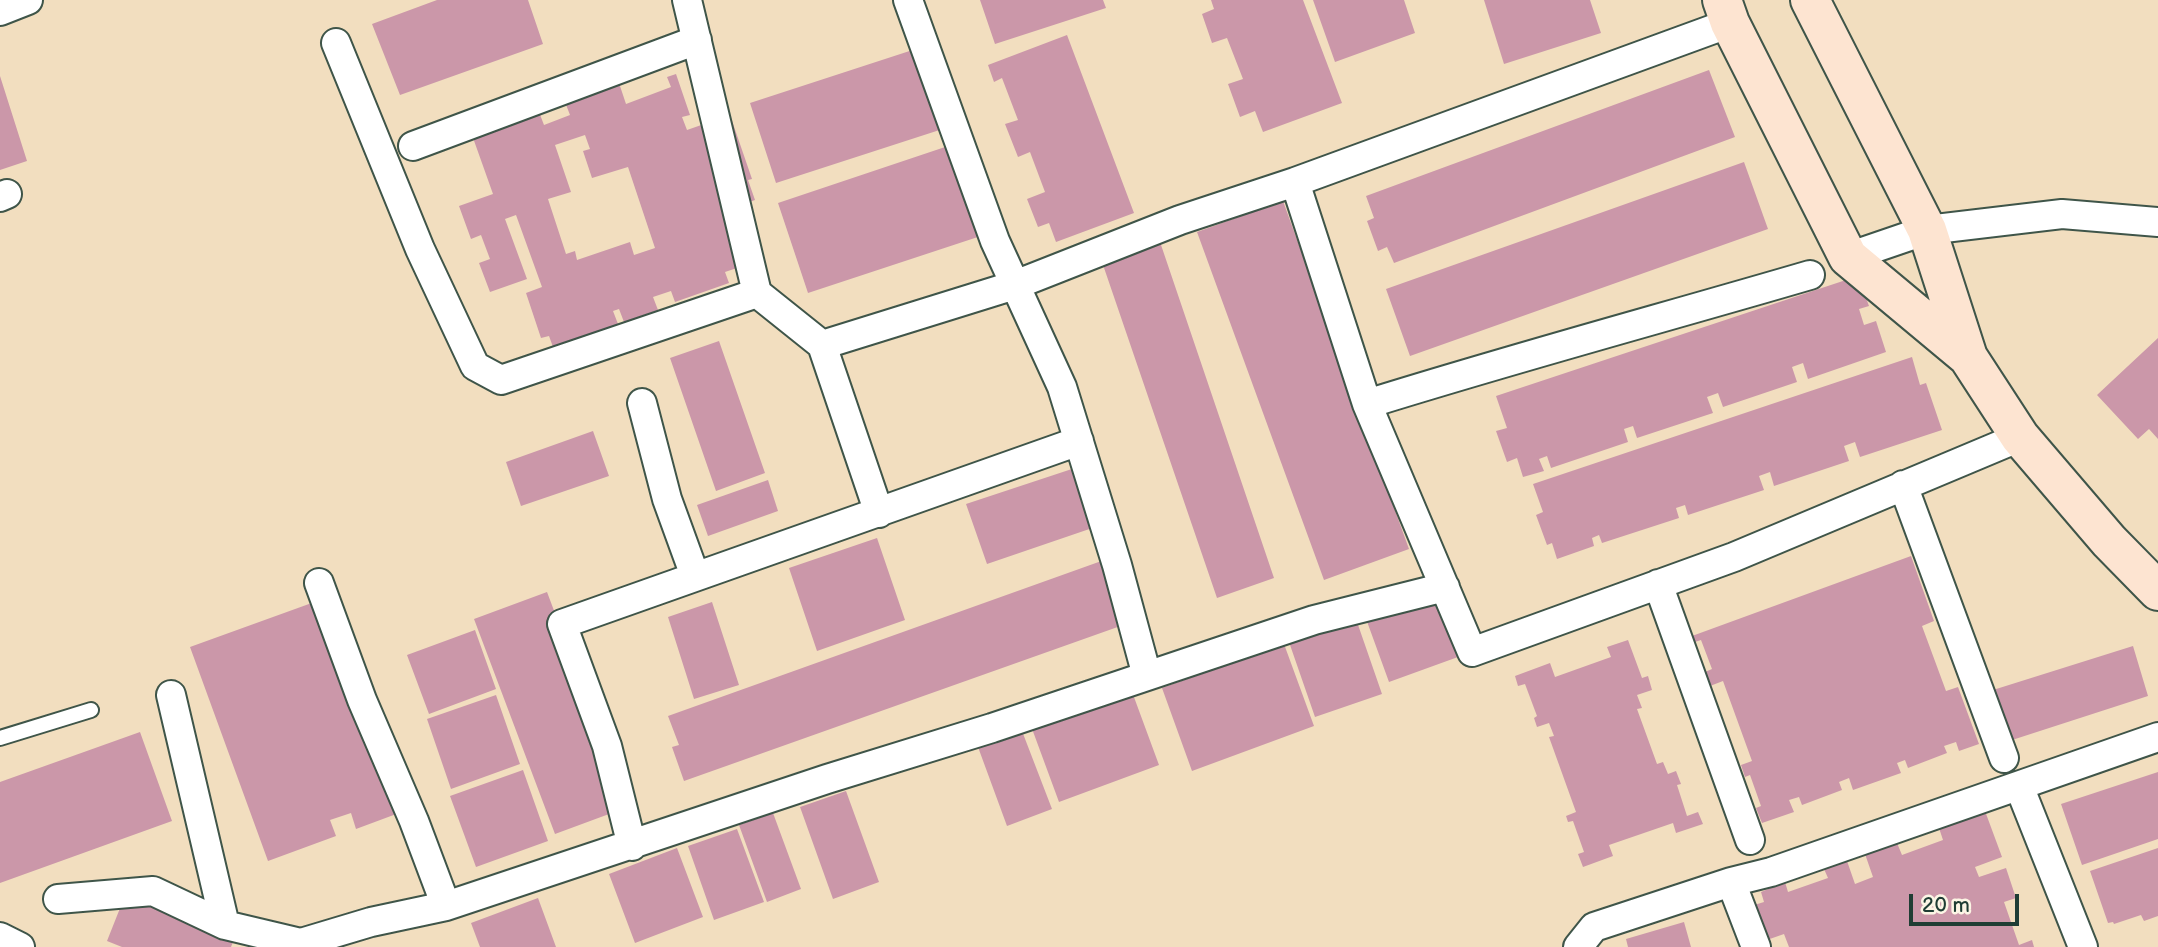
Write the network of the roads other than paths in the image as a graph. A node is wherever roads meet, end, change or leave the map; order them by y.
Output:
1 (28, 0) edge
2 (687, 0) edge
3 (908, 0) edge
4 (1810, 0) edge
5 (0, 11) edge
6 (1726, 11) edge
7 (697, 40) junction
8 (336, 43) dead end
9 (413, 146) dead end
10 (1295, 182) junction
11 (2158, 222) edge
12 (1927, 230) junction
13 (1848, 257) junction
14 (1810, 275) dead end
15 (1015, 285) junction
16 (757, 293) junction
17 (822, 345) junction
18 (1968, 356) junction
19 (642, 403) dead end
20 (1367, 404) junction
21 (2020, 437) junction
22 (1079, 441) junction
23 (1903, 485) junction
24 (879, 513) junction
25 (695, 576) junction
26 (319, 583) dead end
27 (1658, 584) junction
28 (1445, 587) junction
29 (2158, 591) edge
30 (1147, 676) junction
31 (171, 695) dead end
32 (91, 710) dead end
33 (0, 737) edge
34 (2158, 737) edge
35 (2004, 758) dead end
36 (2019, 786) junction
37 (1750, 840) dead end
38 (632, 846) junction
39 (1731, 882) junction
40 (58, 900) dead end
41 (446, 906) junction
42 (225, 925) junction
43 (0, 937) edge
44 (20, 947) edge
45 (1578, 947) edge
46 (1756, 947) edge
47 (2083, 947) edge

1 - 5 street
2 - 7 street
3 - 15 street
4 - 12 main road
6 - 10 street
6 - 13 main road
7 - 9 street
7 - 16 street
8 - 16 street
10 - 15 street
10 - 20 street
11 - 12 street
12 - 13 street
12 - 18 main road
13 - 18 main road
14 - 20 street
15 - 17 street
15 - 22 street
16 - 17 street
17 - 24 street
18 - 21 main road
19 - 25 street
20 - 28 street
21 - 23 street
21 - 29 main road
22 - 24 street
22 - 30 street
23 - 27 street
23 - 35 street
24 - 25 street
25 - 38 street
26 - 41 street
27 - 28 street
27 - 37 street
28 - 30 street
30 - 38 street
31 - 42 street
32 - 33 lane
34 - 36 street
36 - 39 street
36 - 47 street
38 - 41 street
39 - 45 street
39 - 46 street
40 - 42 street
41 - 42 street
43 - 44 street

